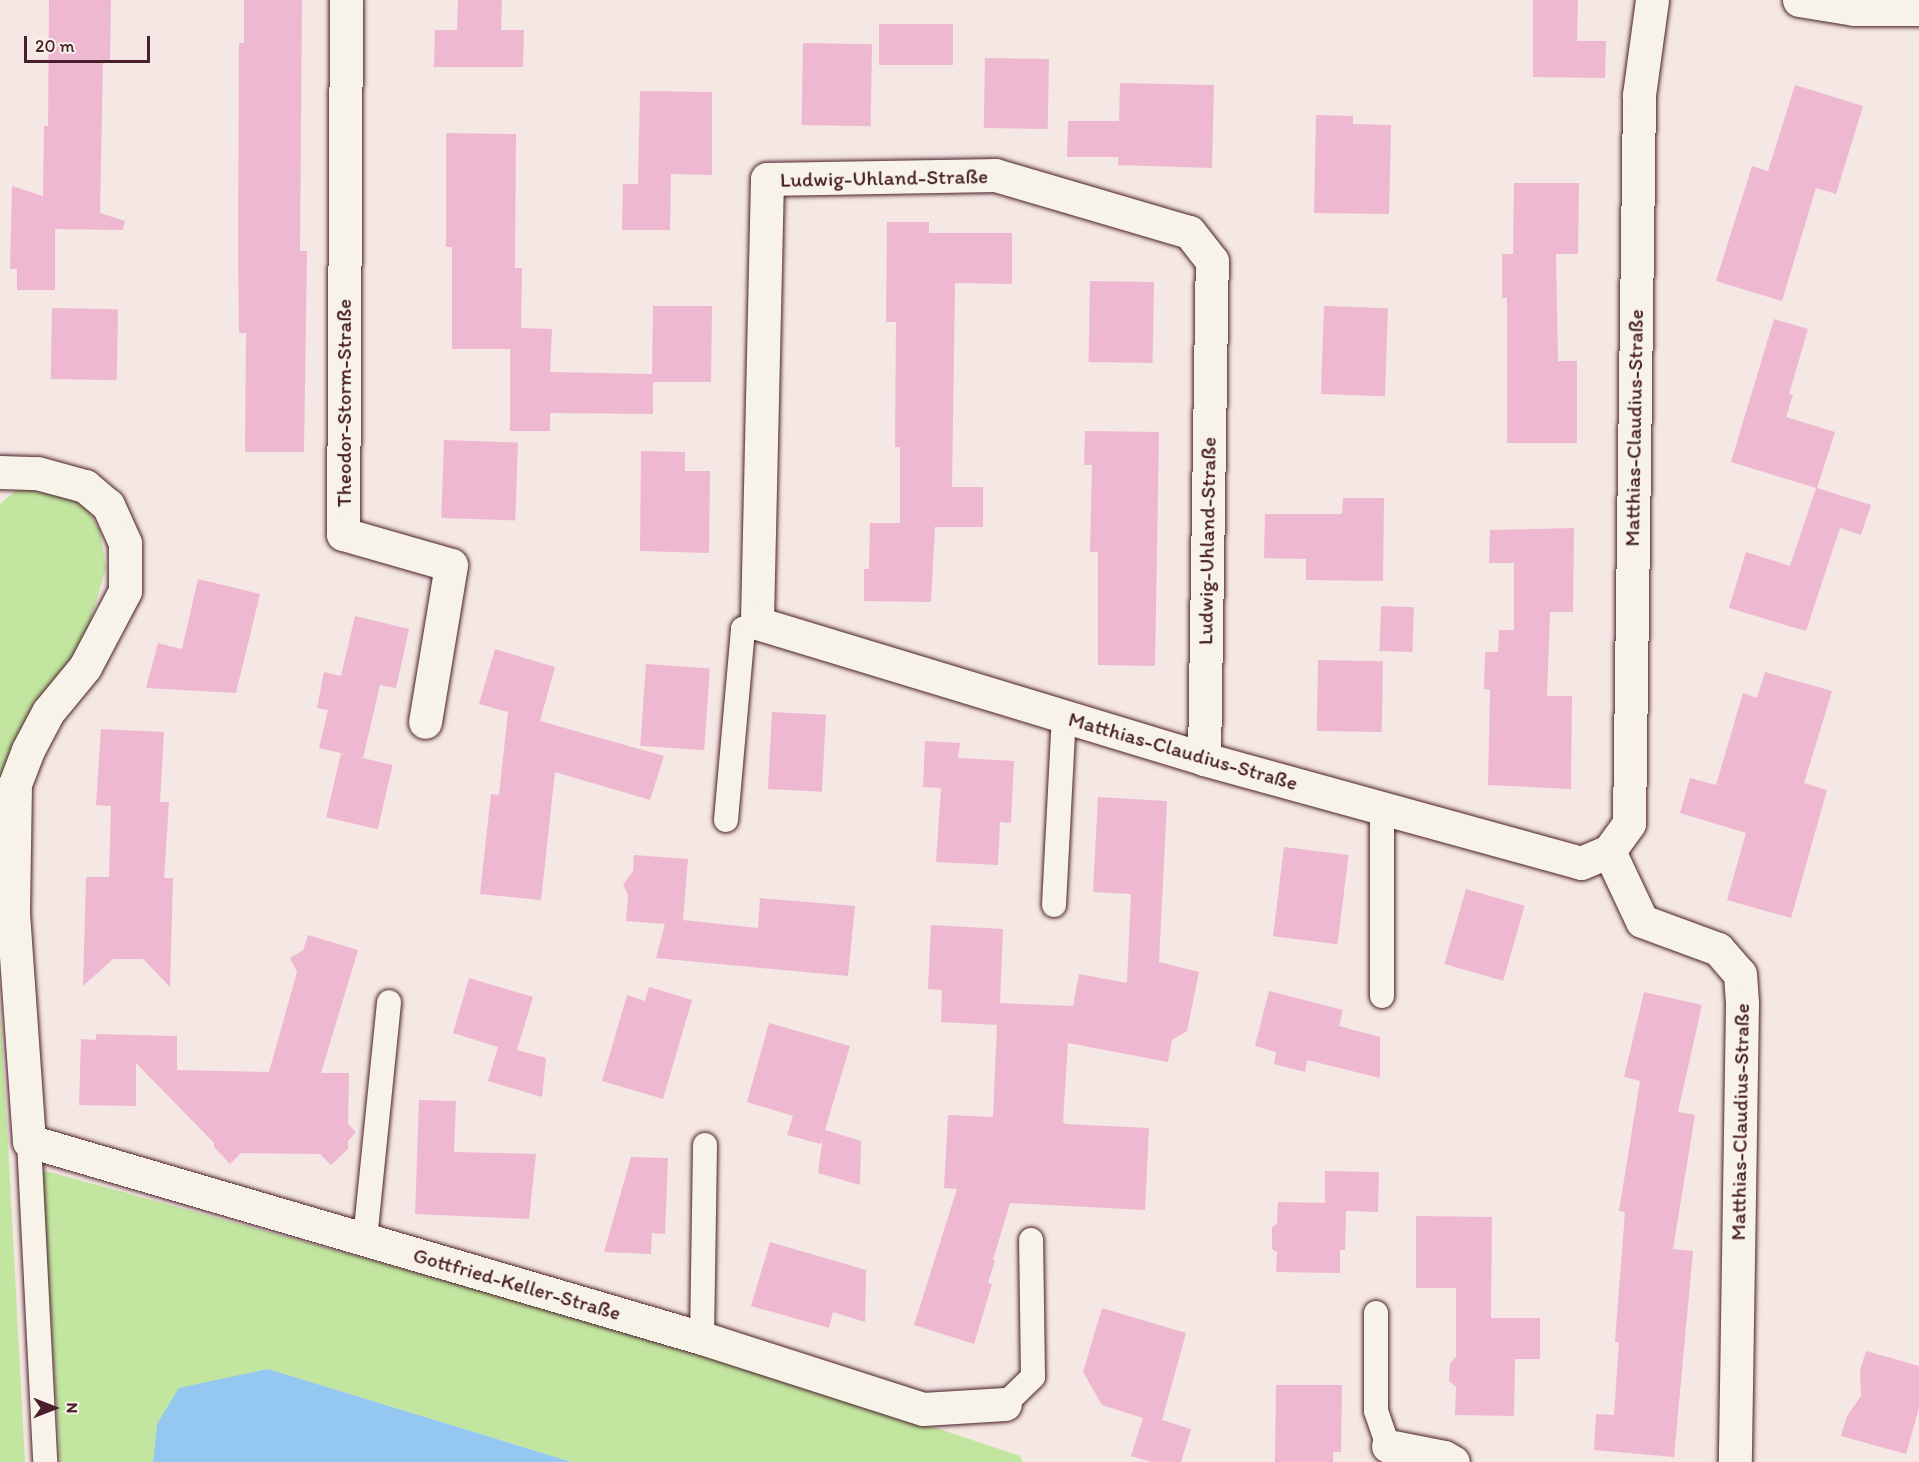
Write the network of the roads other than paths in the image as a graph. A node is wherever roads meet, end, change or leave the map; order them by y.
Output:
1 (346, 0) edge
2 (1652, 0) edge
3 (1798, 0) edge
4 (1919, 9) edge
5 (0, 472) edge
6 (757, 622) junction
7 (1064, 716) junction
8 (425, 722) dead end
9 (1204, 759) junction
10 (1382, 808) junction
11 (726, 820) dead end
12 (1609, 851) junction
13 (1054, 905) dead end
14 (1382, 996) dead end
15 (388, 1002) dead end
16 (30, 1141) junction
17 (705, 1145) dead end
18 (365, 1239) junction
19 (1031, 1240) dead end
20 (1376, 1313) dead end
21 (702, 1338) junction
22 (1005, 1404) joint
23 (1388, 1446) joint
24 (45, 1462) edge
25 (1453, 1462) edge
26 (1735, 1462) edge

1 - 8 street, Theodor-Storm-Straße
2 - 12 street, Matthias-Claudius-Straße
3 - 4 street
5 - 16 street
6 - 7 street, Matthias-Claudius-Straße
6 - 9 street, Ludwig-Uhland-Straße
6 - 11 lane
7 - 9 street, Matthias-Claudius-Straße
7 - 13 lane
9 - 10 street, Matthias-Claudius-Straße
10 - 12 street, Matthias-Claudius-Straße
10 - 14 lane
12 - 26 street, Matthias-Claudius-Straße
15 - 18 lane
16 - 18 street, Gottfried-Keller-Straße
16 - 24 lane
17 - 21 lane
18 - 21 street, Gottfried-Keller-Straße
19 - 22 lane
20 - 23 lane
21 - 22 street, Gottfried-Keller-Straße
23 - 25 street

